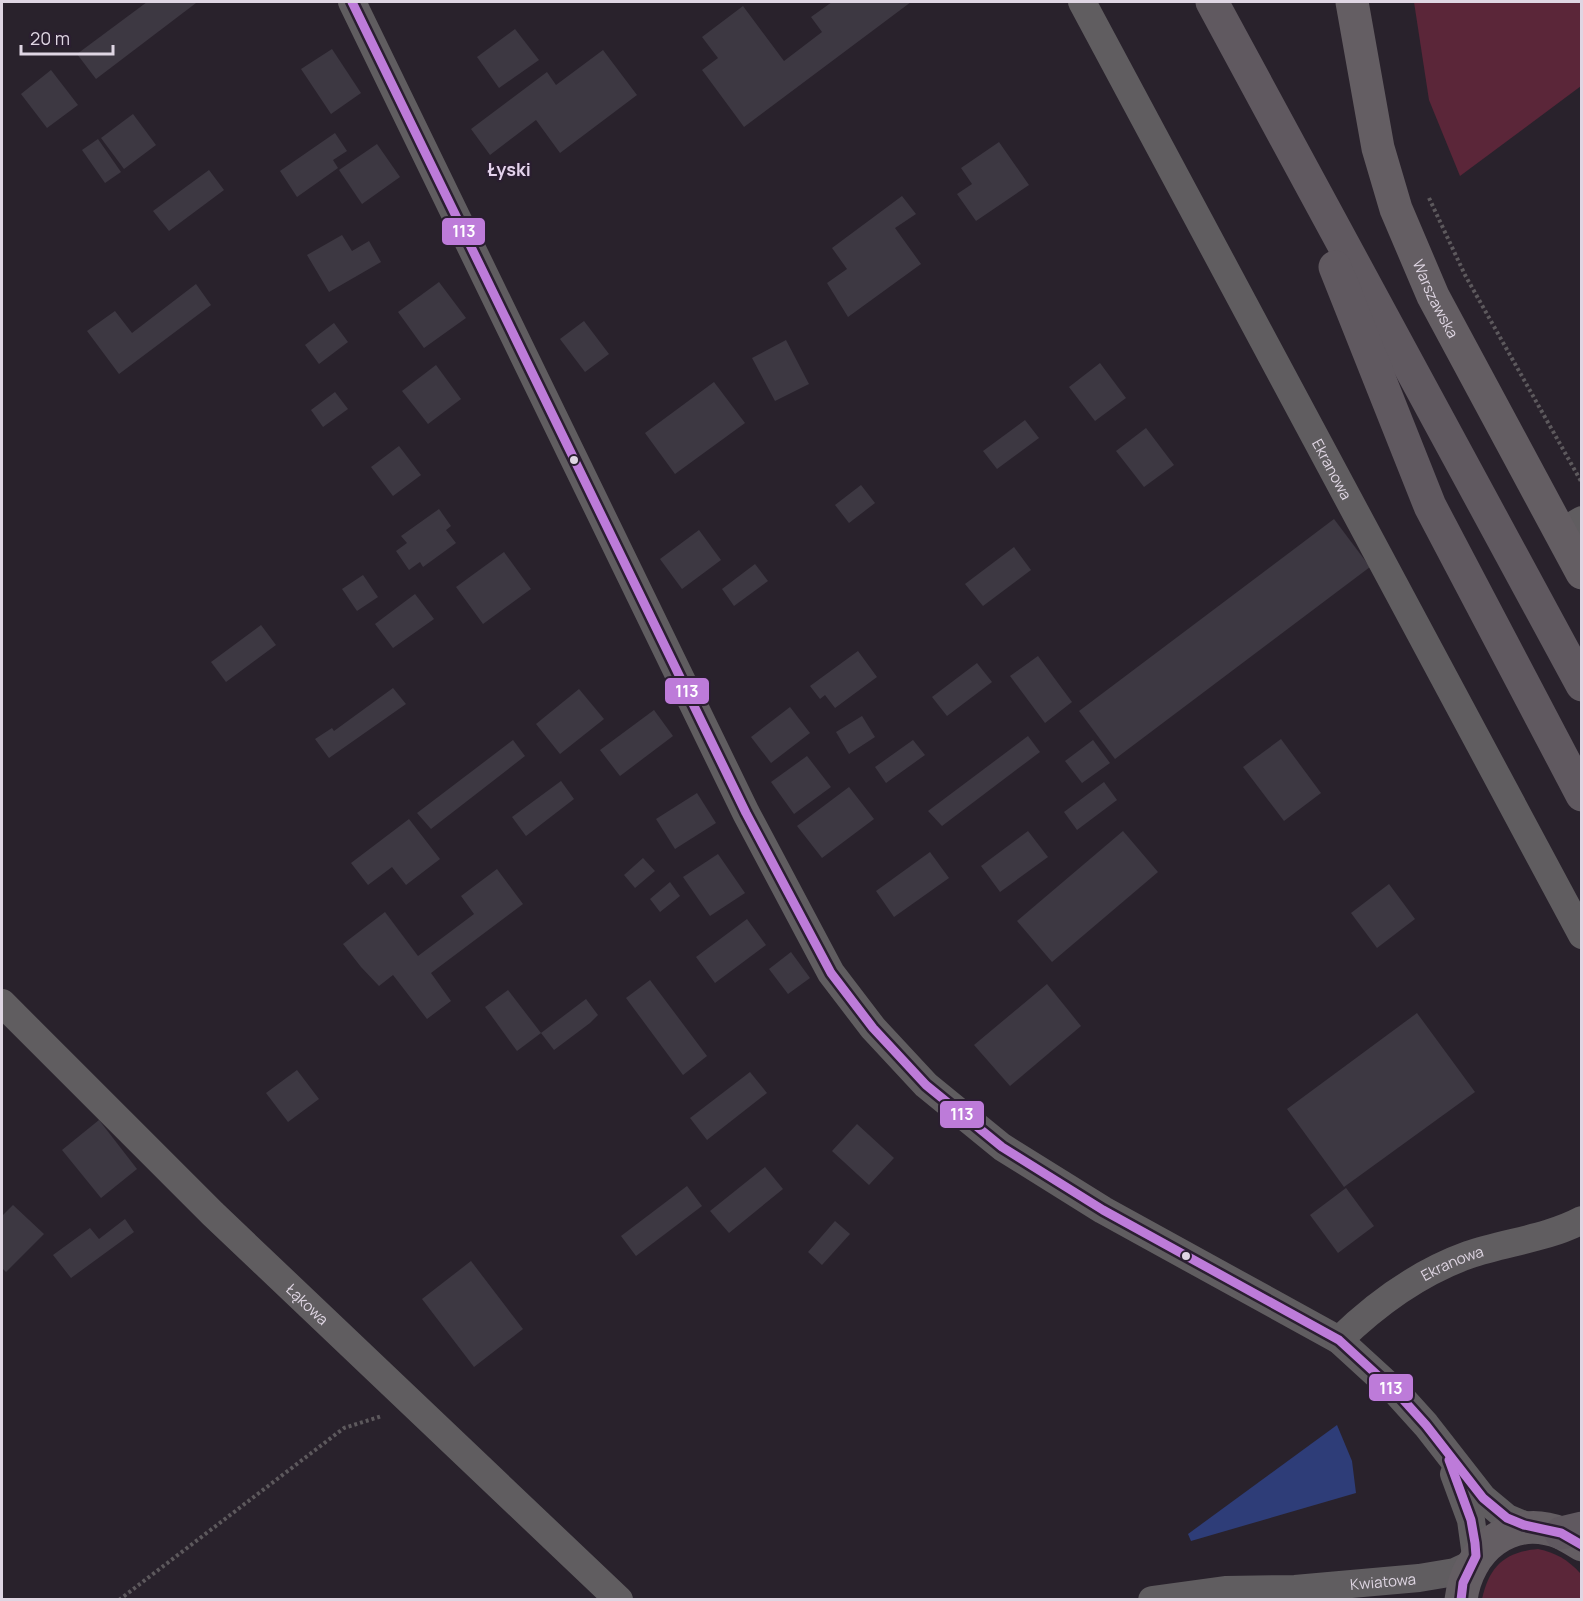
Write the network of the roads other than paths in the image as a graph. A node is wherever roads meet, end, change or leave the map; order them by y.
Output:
1 (352, 2) edge
2 (1082, 2) edge
3 (1212, 2) edge
4 (1352, 2) edge
5 (1280, 126) junction
6 (1571, 527) edge
7 (1581, 573) edge
8 (1581, 685) edge
9 (1581, 795) edge
10 (1581, 935) edge
11 (2, 1003) edge
12 (1581, 1220) edge
13 (1339, 1340) junction
14 (1446, 1452) junction
15 (1566, 1533) edge
16 (1473, 1561) junction
17 (1295, 1589) junction
18 (619, 1599) edge
19 (1152, 1599) edge
20 (1346, 1599) edge
21 (1461, 1599) edge

1 - 13 street
2 - 10 street, Ekranowa
3 - 5 highway
4 - 6 street, Warszawska
5 - 8 highway
5 - 9 highway
6 - 7 street, Warszawska
11 - 18 street, Łąkowa
12 - 13 street, Ekranowa
13 - 14 street
14 - 15 street
14 - 16 street
15 - 16 street
16 - 17 street, Kwiatowa
16 - 21 street
17 - 19 street, Kwiatowa
17 - 20 street, Kwiatowa

